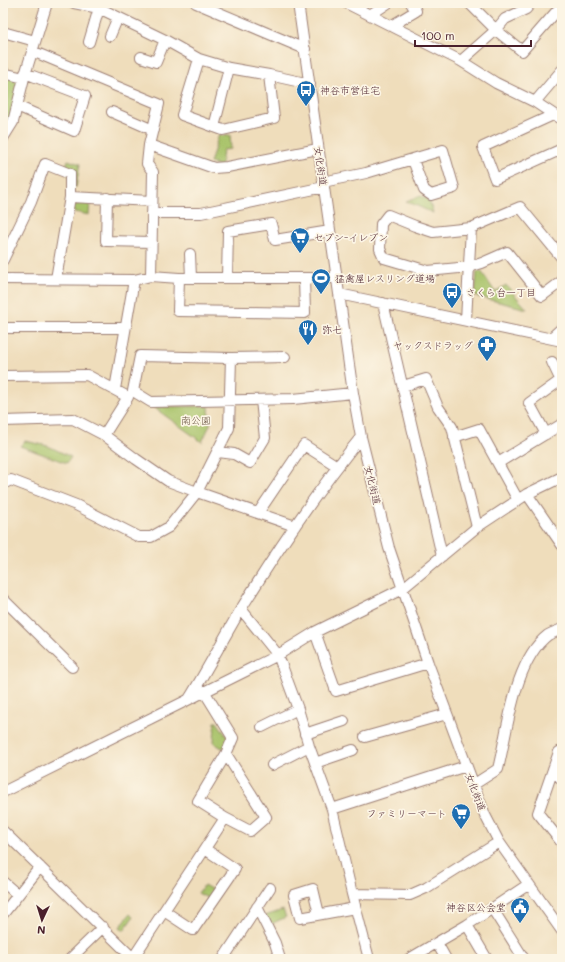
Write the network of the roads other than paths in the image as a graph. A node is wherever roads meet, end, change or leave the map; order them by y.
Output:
1 (47, 3) edge
2 (74, 3) edge
3 (196, 3) edge
4 (297, 3) edge
5 (346, 3) edge
6 (388, 3) edge
7 (411, 3) edge
8 (470, 3) edge
9 (532, 3) edge
10 (562, 5) edge
11 (217, 7) edge
12 (99, 8) junction
13 (370, 15) junction
14 (118, 18) junction
15 (391, 26) junction
16 (496, 30) junction
17 (3, 32) edge
18 (110, 36) dead end
19 (165, 40) junction
20 (35, 41) junction
21 (89, 42) dead end
22 (304, 49) junction
23 (32, 51) junction
24 (141, 57) dead end
25 (199, 59) junction
26 (461, 61) junction
27 (229, 68) junction
28 (562, 70) edge
29 (3, 73) edge
30 (269, 75) junction
31 (24, 76) junction
32 (310, 84) junction
33 (535, 102) junction
34 (17, 106) junction
35 (112, 112) dead end
36 (558, 118) edge
37 (214, 127) junction
38 (153, 130) junction
39 (4, 134) edge
40 (149, 145) junction
41 (318, 149) junction
42 (562, 149) edge
43 (413, 160) junction
44 (324, 185) junction
45 (70, 197) junction
46 (107, 198) junction
47 (152, 201) junction
48 (152, 213) junction
49 (471, 228) junction
50 (330, 231) junction
51 (152, 242) junction
52 (190, 254) dead end
53 (562, 258) edge
54 (3, 260) edge
55 (469, 267) junction
56 (151, 276) junction
57 (179, 278) junction
58 (191, 278) junction
59 (228, 278) junction
60 (304, 278) junction
61 (337, 278) junction
62 (3, 279) edge
63 (56, 279) junction
64 (134, 280) junction
65 (562, 281) edge
66 (339, 294) junction
67 (383, 303) junction
68 (466, 320) junction
69 (3, 328) edge
70 (125, 328) junction
71 (562, 328) edge
72 (551, 338) junction
73 (562, 340) edge
74 (285, 357) dead end
75 (230, 358) junction
76 (552, 362) dead end
77 (3, 376) edge
78 (561, 382) edge
79 (403, 386) junction
80 (115, 389) junction
81 (353, 393) junction
82 (231, 400) junction
83 (261, 400) junction
84 (4, 422) edge
85 (562, 424) edge
86 (546, 434) junction
87 (104, 435) junction
88 (361, 437) junction
89 (454, 437) junction
90 (218, 452) junction
91 (498, 463) junction
92 (337, 466) junction
93 (562, 477) edge
94 (3, 484) edge
95 (198, 492) junction
96 (527, 494) junction
97 (518, 500) junction
98 (258, 513) junction
99 (295, 526) junction
100 (476, 527) junction
101 (562, 545) edge
102 (442, 556) junction
103 (402, 589) junction
104 (3, 599) edge
105 (241, 609) junction
106 (562, 629) edge
107 (315, 632) junction
108 (278, 655) junction
109 (428, 663) junction
110 (72, 667) dead end
111 (204, 691) junction
112 (188, 699) junction
113 (298, 709) junction
114 (447, 714) junction
115 (344, 720) dead end
116 (262, 727) dead end
117 (305, 734) junction
118 (365, 737) dead end
119 (309, 746) junction
120 (353, 750) dead end
121 (562, 751) edge
122 (226, 754) junction
123 (315, 763) junction
124 (272, 765) dead end
125 (466, 766) junction
126 (553, 769) junction
127 (562, 780) edge
128 (474, 785) junction
129 (3, 792) edge
130 (332, 809) junction
131 (225, 818) junction
132 (3, 831) edge
133 (499, 842) junction
134 (562, 843) edge
135 (205, 849) junction
136 (40, 867) junction
137 (3, 882) edge
138 (529, 884) junction
139 (270, 888) dead end
140 (352, 894) junction
141 (18, 895) junction
142 (257, 907) junction
143 (355, 908) junction
144 (492, 908) junction
145 (164, 911) junction
146 (3, 914) edge
147 (319, 914) dead end
148 (467, 925) junction
149 (103, 927) junction
150 (562, 931) edge
151 (437, 944) junction
152 (134, 958) edge
153 (70, 959) edge
154 (223, 959) edge
155 (280, 959) edge
156 (369, 959) edge
157 (409, 959) edge
158 (446, 959) edge
159 (487, 959) edge
160 (524, 959) edge

1 - 20 street
2 - 12 street
3 - 11 street
4 - 22 street, 女化街道
5 - 13 street
6 - 13 street
7 - 15 street
8 - 16 street
9 - 16 street
10 - 16 street
11 - 22 street
12 - 14 street
12 - 21 street
13 - 15 street
14 - 18 street
14 - 19 street
15 - 26 street
16 - 26 street
17 - 20 street
19 - 24 street
19 - 25 street
20 - 23 street
22 - 32 street, 女化街道
23 - 31 street
23 - 38 street
25 - 27 street
25 - 37 street
26 - 33 street
27 - 30 street
27 - 37 street
28 - 33 street
29 - 31 street
30 - 32 street
30 - 37 street
31 - 34 street
31 - 34 street
32 - 41 street, 女化街道
33 - 36 street
34 - 39 street
35 - 38 street
36 - 42 street
38 - 40 street
40 - 41 street
40 - 47 street
41 - 44 street, 女化街道
43 - 43 street
43 - 44 street
44 - 48 street
44 - 50 street, 女化街道
45 - 46 street
45 - 54 street
45 - 63 street
46 - 47 street
46 - 51 street
47 - 48 street
48 - 51 street
49 - 53 street
49 - 55 street
49 - 55 street
50 - 59 street
50 - 61 street, 女化街道
51 - 56 street
52 - 58 street
55 - 65 street
55 - 68 street
56 - 57 street
56 - 64 street
57 - 58 street
57 - 60 street
58 - 59 street
59 - 60 street
60 - 61 street
61 - 66 street, 女化街道
62 - 63 street
63 - 64 street
64 - 70 street
66 - 67 street
66 - 81 street, 女化街道
67 - 68 street
67 - 79 street
68 - 72 street
69 - 70 street
70 - 80 street
71 - 72 street
72 - 73 street
74 - 75 street
75 - 82 street
75 - 82 street
76 - 78 street
77 - 80 street
78 - 86 street
79 - 89 street
79 - 102 street
80 - 87 street
81 - 83 street
81 - 88 street, 女化街道
82 - 83 street
82 - 90 street
83 - 90 street
84 - 87 street
85 - 86 street
86 - 91 street
87 - 95 street
88 - 92 street
88 - 103 street, 女化街道
89 - 91 street
89 - 100 street
90 - 95 street
91 - 97 street
92 - 98 street
92 - 99 street
93 - 96 street
94 - 95 street
95 - 98 street
96 - 97 street
96 - 101 street
97 - 100 street
98 - 99 street
99 - 105 street
100 - 102 street
102 - 103 street
103 - 107 street
103 - 109 street, 女化街道
104 - 110 street
105 - 108 street
105 - 112 street
106 - 128 street
107 - 108 street
107 - 109 street
108 - 111 street
108 - 113 street
109 - 114 street, 女化街道
111 - 112 street
111 - 122 street
112 - 129 street
113 - 116 street
113 - 117 street
114 - 118 street
114 - 125 street, 女化街道
115 - 117 street
117 - 119 street
119 - 123 street
119 - 124 street
120 - 123 street
121 - 126 street
122 - 131 street
122 - 131 street
123 - 130 street
125 - 128 street, 女化街道
125 - 130 street
126 - 127 street
126 - 134 street
128 - 133 street, 女化街道
130 - 140 street
131 - 135 street
132 - 136 street
133 - 138 street, 女化街道
133 - 140 street
135 - 145 street
135 - 145 street
136 - 141 street
136 - 149 street
137 - 141 street
138 - 144 street
138 - 150 street, 女化街道
139 - 142 street
140 - 143 street
141 - 146 street
142 - 154 street
142 - 155 street
143 - 147 street
143 - 156 street
144 - 148 street
144 - 160 street
145 - 152 street
148 - 151 street
148 - 159 street
149 - 152 street
149 - 153 street
151 - 157 street
151 - 158 street

